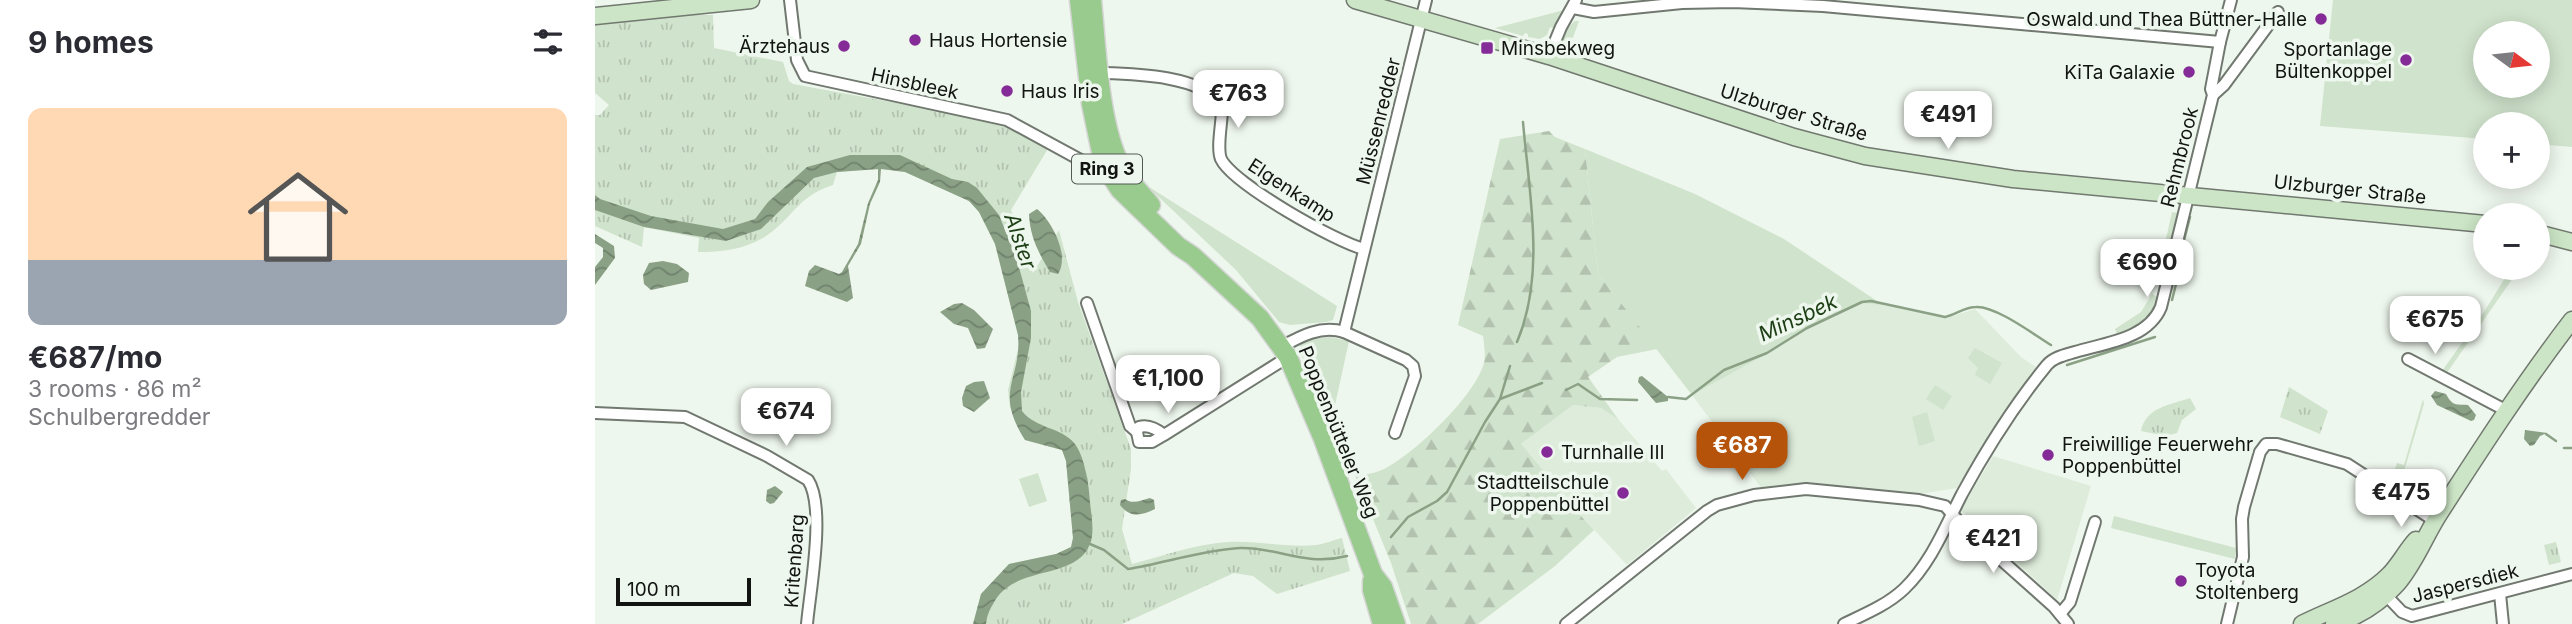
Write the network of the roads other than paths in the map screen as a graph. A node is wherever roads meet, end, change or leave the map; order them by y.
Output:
1 (751, 0) edge
2 (790, 0) edge
3 (1079, 0) edge
4 (1092, 0) edge
5 (1355, 0) edge
6 (1426, 0) edge
7 (2231, 0) edge
8 (1575, 4) edge
9 (2279, 12) dead end
10 (595, 16) edge
11 (1422, 18) junction
12 (2220, 41) junction
13 (1549, 57) junction
14 (1100, 73) junction
15 (2213, 95) junction
16 (1086, 163) dead end
17 (2187, 194) junction
18 (2473, 223) edge
19 (2550, 236) edge
20 (2572, 242) edge
21 (1364, 249) junction
22 (1193, 256) junction
23 (1087, 303) dead end
24 (2572, 320) edge
25 (1344, 332) junction
26 (1284, 352) junction
27 (2407, 359) dead end
28 (2507, 411) junction
29 (595, 413) edge
30 (1395, 433) dead end
31 (1952, 514) junction
32 (2435, 521) junction
33 (2095, 522) dead end
34 (1373, 574) junction
35 (2572, 574) edge
36 (2381, 590) junction
37 (2500, 594) junction
38 (2352, 616) edge
39 (2060, 619) edge
40 (807, 624) edge
41 (1382, 624) edge
42 (1396, 624) edge
43 (1566, 624) edge
44 (1844, 624) edge
45 (2068, 624) edge
46 (2227, 624) edge
47 (2302, 624) edge
48 (2334, 624) edge
49 (2503, 624) edge

1 - 10 main road
2 - 16 street, Hinsbleek
3 - 22 main road, Poppenbütteler Weg / Ring 3
4 - 14 main road, Poppenbütteler Weg / Ring 3
5 - 11 main road, Ulzburger Straße
6 - 11 street, Müssenredder
7 - 12 street, Rehmbrook
8 - 12 street
8 - 13 street
9 - 15 street
11 - 13 main road, Ulzburger Straße
11 - 21 street, Müssenredder
12 - 15 street, Rehmbrook
13 - 17 main road, Ulzburger Straße
14 - 21 street, Elgenkamp
14 - 22 main road, Poppenbütteler Weg / Ring 3
15 - 17 street, Rehmbrook
17 - 18 main road, Ulzburger Straße
17 - 31 street, Rehmbrook
19 - 20 main road
21 - 25 street, Müssenredder
22 - 26 main road, Poppenbütteler Weg / Ring 3
23 - 26 street
24 - 28 main road
25 - 26 street
25 - 30 street
26 - 34 main road, Poppenbütteler Weg / Ring 3
27 - 28 street
28 - 32 main road
29 - 40 street, Kritenbarg
31 - 39 street
31 - 43 street
31 - 44 street, Rehmbrook
32 - 36 main road
32 - 46 street
33 - 39 street
34 - 41 main road, Poppenbütteler Weg / Ring 3
34 - 42 main road, Poppenbütteler Weg / Ring 3
35 - 37 street, Jaspersdiek
36 - 37 street, Jaspersdiek
36 - 38 main road
37 - 49 street
38 - 47 main road
38 - 48 main road
39 - 45 street

